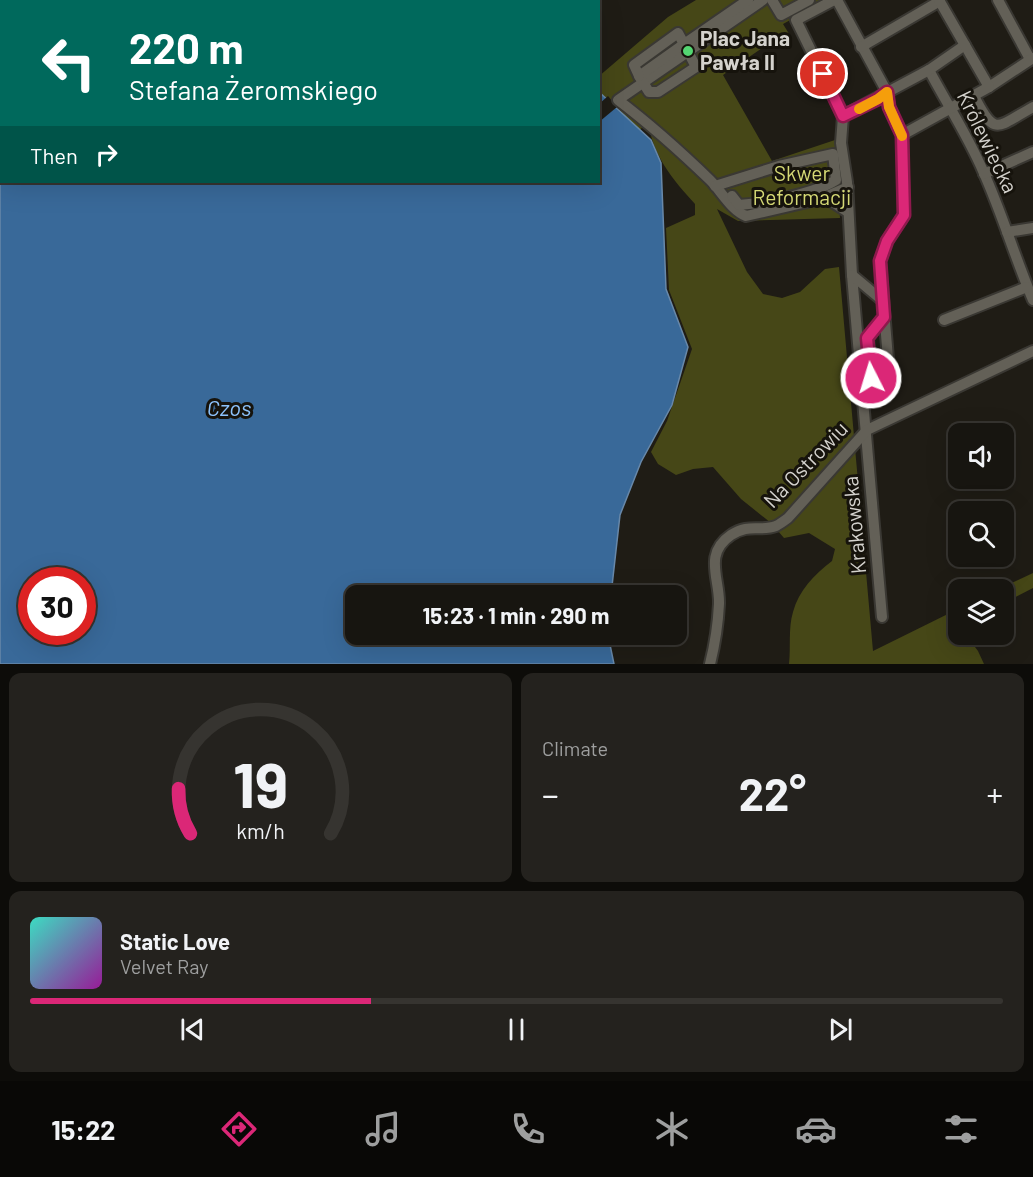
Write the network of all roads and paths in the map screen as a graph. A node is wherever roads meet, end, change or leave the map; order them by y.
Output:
1 (748, 0) edge
2 (763, 0) edge
3 (772, 0) edge
4 (809, 0) edge
5 (836, 0) edge
6 (998, 0) edge
7 (940, 1) edge
8 (861, 47) junction
9 (686, 48) junction
10 (968, 49) junction
11 (1031, 58) edge
12 (929, 70) junction
13 (641, 79) junction
14 (989, 87) junction
15 (887, 92) junction
16 (974, 96) junction
17 (1033, 107) edge
18 (950, 108) junction
19 (843, 116) junction
20 (902, 135) junction
21 (841, 143) junction
22 (1033, 152) edge
23 (833, 154) junction
24 (984, 174) junction
25 (719, 184) junction
26 (851, 184) junction
27 (820, 199) junction
28 (848, 212) junction
29 (1033, 228) edge
30 (1006, 232) junction
31 (852, 275) junction
32 (1027, 287) junction
33 (1033, 300) edge
34 (883, 301) junction
35 (884, 317) junction
36 (944, 321) dead end
37 (1033, 351) edge
38 (867, 430) junction
39 (882, 617) dead end
40 (710, 664) edge

1 - 9 street
2 - 9 street
3 - 4 street
5 - 8 street
5 - 19 street
6 - 11 street
7 - 8 street
7 - 10 street
8 - 15 street
9 - 13 street
9 - 13 street
9 - 13 street
10 - 12 street
10 - 14 street
11 - 14 street
12 - 15 street
12 - 18 street, Królewiecka
13 - 25 street
14 - 16 street
15 - 19 street
15 - 20 street
16 - 17 street
16 - 18 street
18 - 20 street
18 - 24 street, Królewiecka
19 - 21 street, Krakowska
20 - 34 street
21 - 23 street
21 - 26 street, Krakowska
22 - 24 street
23 - 25 street
23 - 25 street
24 - 30 street, Królewiecka
25 - 27 street
26 - 27 street
26 - 28 street, Krakowska
27 - 28 street
28 - 31 street, Krakowska
29 - 30 street
30 - 32 street, Królewiecka
31 - 34 street
31 - 38 street, Krakowska
32 - 33 street, Królewiecka
32 - 36 street
34 - 35 street
35 - 35 street
37 - 38 street
38 - 39 street, Krakowska
38 - 40 street, Na Ostrowiu

